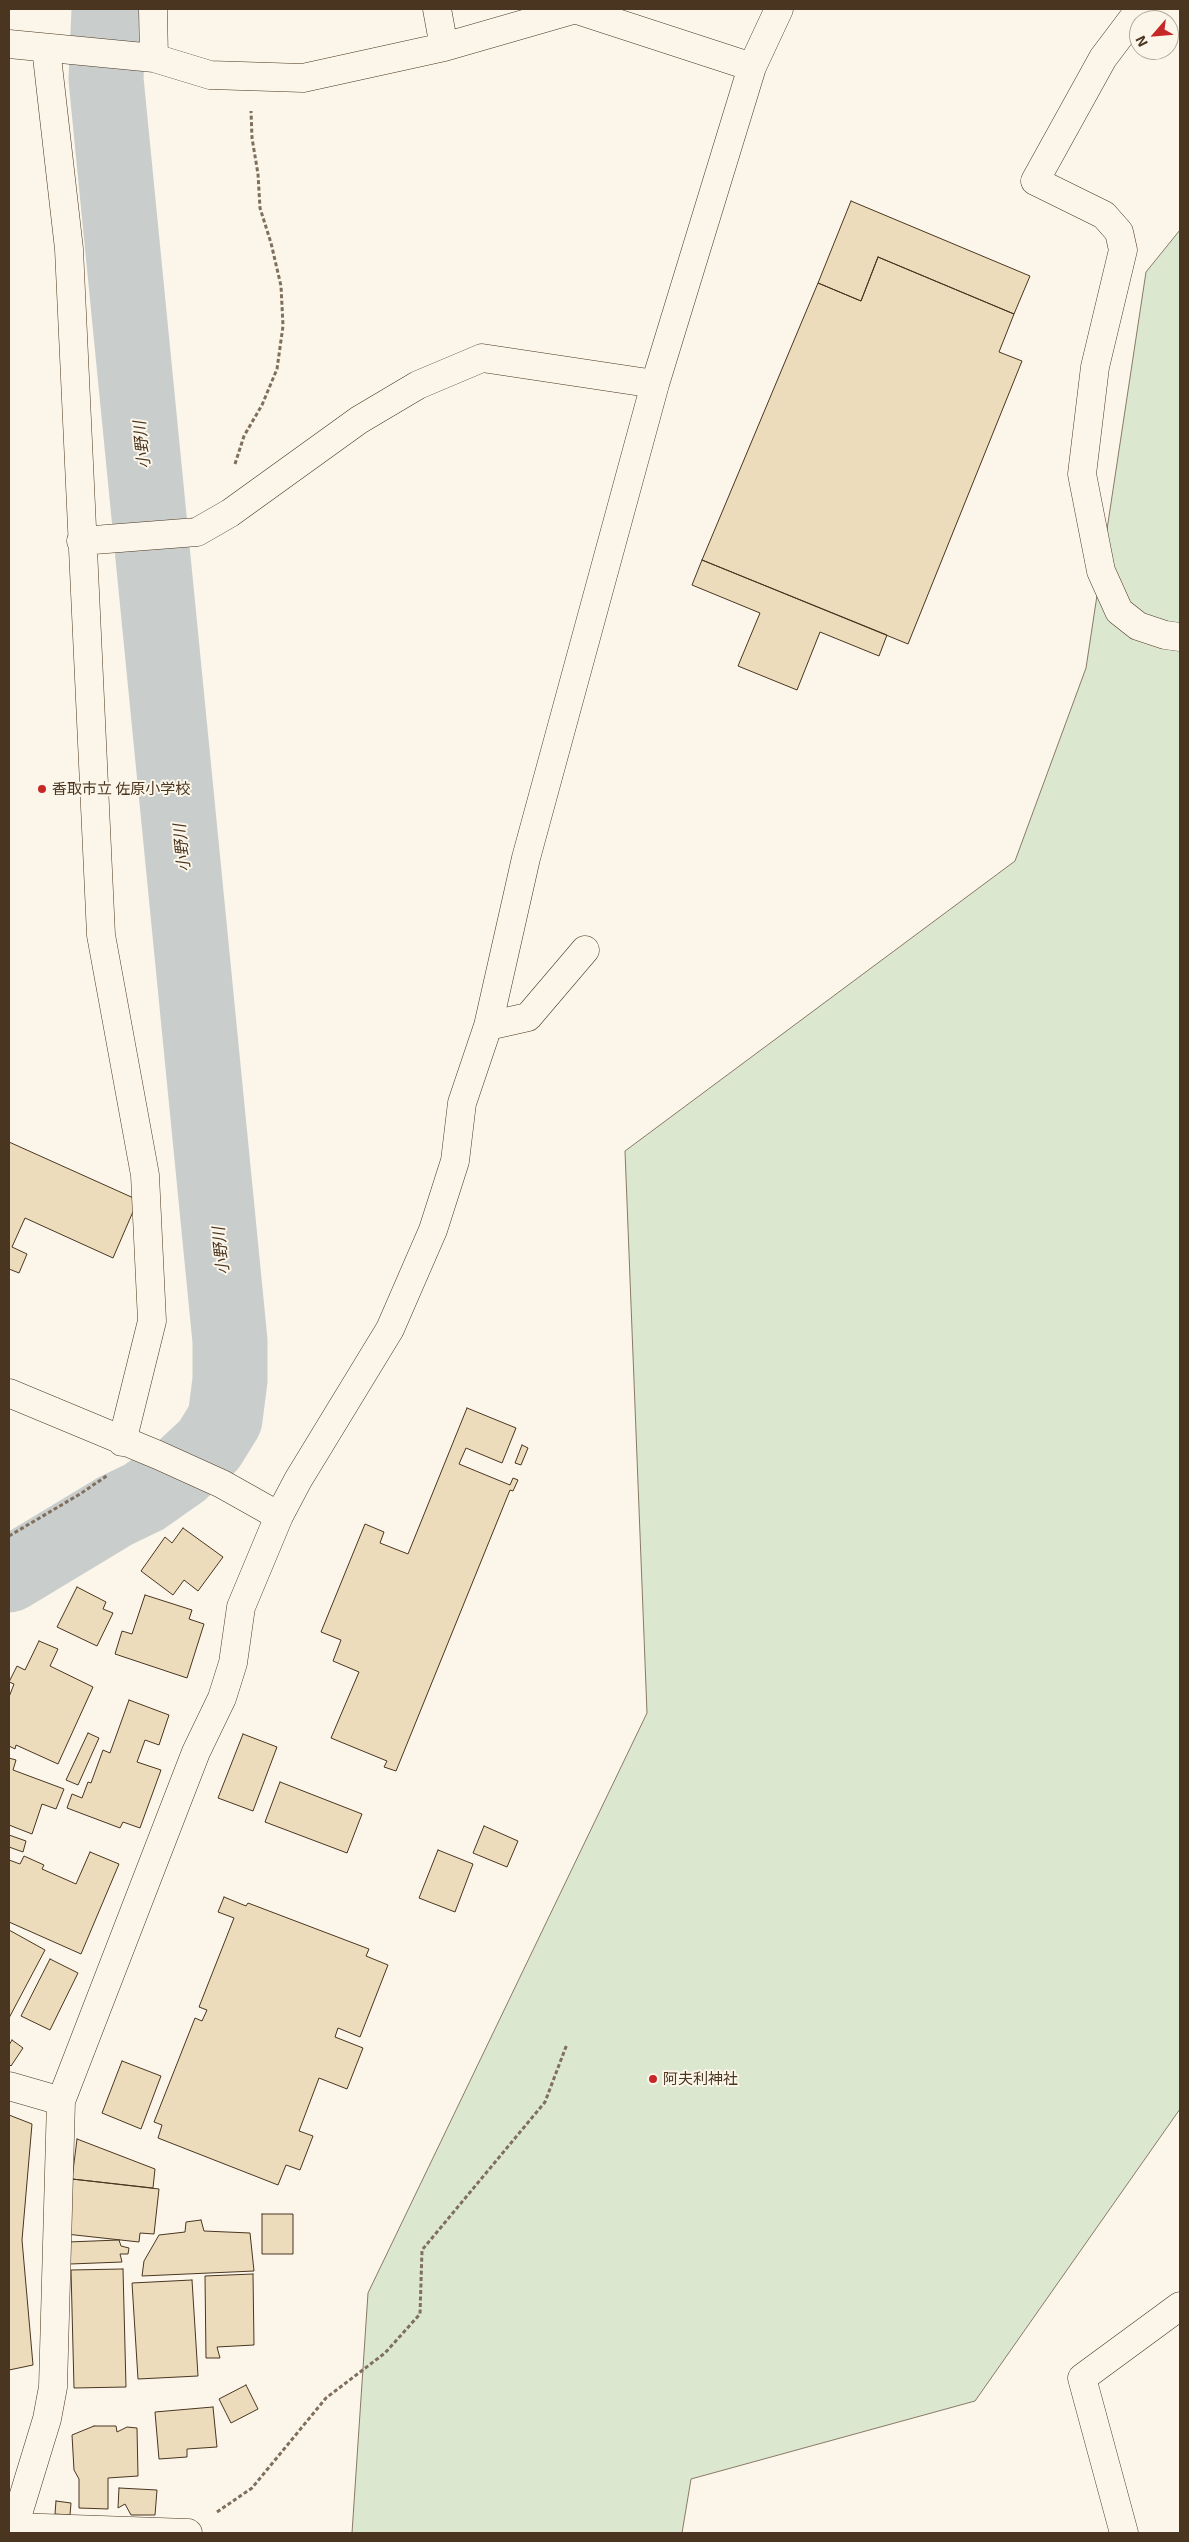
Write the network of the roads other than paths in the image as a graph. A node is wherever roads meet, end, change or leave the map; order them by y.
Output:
1 (153, 9) edge
2 (437, 9) edge
3 (574, 9) edge
4 (779, 9) edge
5 (1140, 9) edge
6 (9, 44) edge
7 (444, 47) junction
8 (46, 48) junction
9 (154, 58) junction
10 (752, 67) junction
11 (655, 384) junction
12 (81, 541) junction
13 (1180, 637) edge
14 (585, 950) dead end
15 (488, 1026) junction
16 (9, 1393) edge
17 (141, 1449) junction
18 (279, 1516) junction
19 (9, 2086) edge
20 (61, 2101) junction
21 (1180, 2306) edge
22 (12, 2530) edge
23 (188, 2533) edge
24 (1124, 2533) edge

1 - 9 street
2 - 7 street
3 - 7 street
3 - 10 street
4 - 10 street
5 - 13 street
6 - 8 street
7 - 9 street
8 - 9 street
8 - 12 street
10 - 11 street
11 - 12 street
11 - 15 street
12 - 17 street
14 - 15 street
15 - 18 street
16 - 17 street
17 - 18 street
18 - 20 street
19 - 20 street
20 - 22 street
21 - 24 street
22 - 23 street

